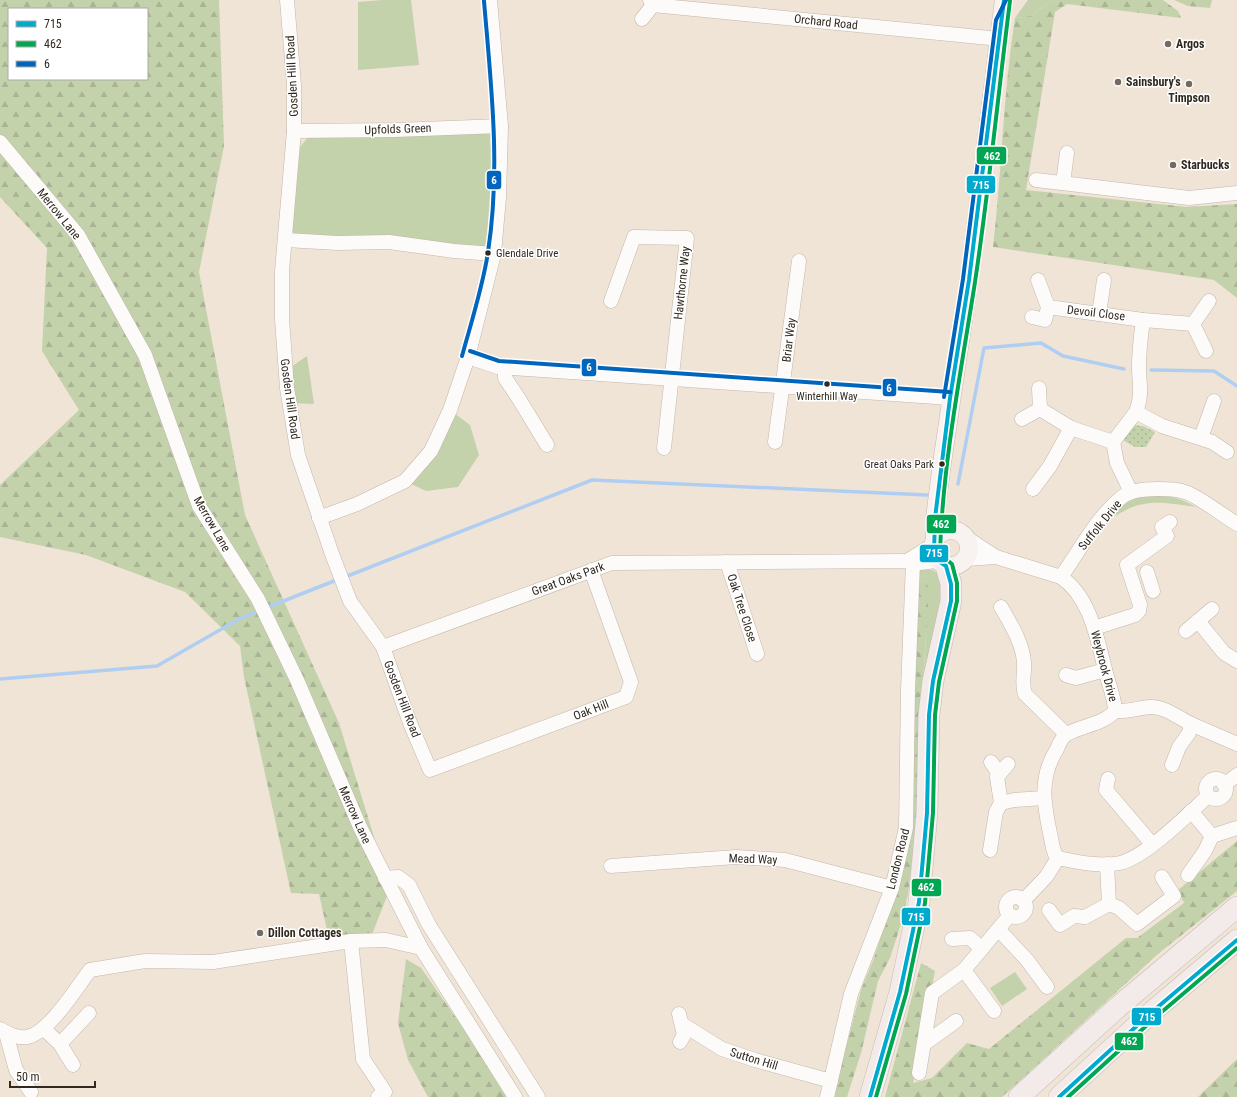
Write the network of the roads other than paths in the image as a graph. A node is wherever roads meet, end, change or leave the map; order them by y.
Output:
1 (287, 0) edge
2 (490, 0) edge
3 (1004, 0) edge
4 (1013, 0) edge
5 (652, 2) edge
6 (642, 19) dead end
7 (1002, 21) junction
8 (1000, 39) junction
9 (501, 126) junction
10 (294, 131) junction
11 (0, 142) edge
12 (1067, 153) dead end
13 (1036, 180) dead end
14 (1063, 183) junction
15 (1237, 193) edge
16 (286, 240) junction
17 (494, 254) junction
18 (799, 261) dead end
19 (1038, 280) dead end
20 (1104, 280) dead end
21 (611, 301) dead end
22 (1209, 301) dead end
23 (1048, 307) junction
24 (1099, 314) junction
25 (1032, 317) dead end
26 (1143, 320) junction
27 (1193, 324) junction
28 (1206, 351) dead end
29 (468, 357) junction
30 (505, 368) junction
31 (672, 379) junction
32 (784, 386) junction
33 (1039, 388) dead end
34 (950, 398) junction
35 (1214, 401) dead end
36 (1040, 409) junction
37 (1136, 412) junction
38 (1022, 419) dead end
39 (1071, 428) junction
40 (1206, 440) junction
41 (775, 442) dead end
42 (1113, 442) junction
43 (547, 445) dead end
44 (664, 448) dead end
45 (1227, 452) dead end
46 (1033, 489) dead end
47 (1131, 492) junction
48 (938, 498) junction
49 (319, 518) junction
50 (1170, 522) dead end
51 (1237, 524) edge
52 (960, 534) junction
53 (938, 552) junction
54 (996, 557) junction
55 (966, 559) junction
56 (726, 562) junction
57 (910, 562) junction
58 (591, 570) junction
59 (1061, 577) junction
60 (1132, 580) junction
61 (1150, 582) dead end
62 (1001, 607) dead end
63 (1212, 609) dead end
64 (1198, 620) junction
65 (1094, 628) junction
66 (1186, 631) dead end
67 (383, 647) junction
68 (757, 654) dead end
69 (1237, 661) edge
70 (1105, 670) junction
71 (1066, 675) dead end
72 (1115, 711) junction
73 (1190, 728) junction
74 (1066, 734) junction
75 (1237, 744) edge
76 (991, 762) dead end
77 (1172, 765) dead end
78 (430, 770) joint
79 (1237, 775) edge
80 (1108, 779) dead end
81 (1044, 798) junction
82 (1001, 803) junction
83 (1191, 811) junction
84 (1237, 828) edge
85 (1212, 836) junction
86 (1152, 844) junction
87 (990, 850) dead end
88 (1058, 858) junction
89 (1107, 864) junction
90 (611, 866) dead end
91 (1188, 875) dead end
92 (1162, 877) dead end
93 (385, 878) junction
94 (892, 888) junction
95 (1109, 904) junction
96 (1237, 907) edge
97 (1049, 910) dead end
98 (999, 930) junction
99 (952, 939) dead end
100 (1237, 940) edge
101 (351, 941) junction
102 (421, 948) junction
103 (982, 948) junction
104 (964, 970) junction
105 (1047, 987) dead end
106 (994, 1011) dead end
107 (89, 1013) dead end
108 (956, 1021) dead end
109 (43, 1028) junction
110 (3, 1031) edge
111 (680, 1042) dead end
112 (60, 1044) junction
113 (924, 1044) junction
114 (73, 1065) dead end
115 (919, 1073) dead end
116 (831, 1081) junction
117 (31, 1092) dead end
118 (385, 1095) edge
119 (515, 1097) edge
120 (538, 1097) edge
121 (827, 1097) edge
122 (870, 1097) edge
123 (1019, 1097) edge
124 (1058, 1097) edge

1 - 10 street, Gosden Hill Road
2 - 9 street
3 - 7 main road
4 - 7 main road
5 - 6 street, Orchard Road
5 - 8 street, Orchard Road
7 - 8 main road
8 - 34 main road
9 - 10 street, Upfolds Green
9 - 17 street
10 - 16 street, Gosden Hill Road
11 - 93 street, Merrow Lane
12 - 14 street
13 - 14 street
14 - 15 street
16 - 17 street
16 - 49 street, Gosden Hill Road
17 - 29 street
18 - 32 street, Briar Way
19 - 23 street
20 - 24 street
21 - 31 street, Hawthorne Way
22 - 27 street
23 - 24 street, Devoil Close
23 - 25 street
24 - 26 street, Devoil Close
26 - 27 street, Devoil Close
26 - 37 street
27 - 28 street
29 - 30 street
29 - 49 street
30 - 31 street
30 - 43 street
31 - 32 street
31 - 44 street, Hawthorne Way
32 - 34 street
32 - 41 street, Briar Way
33 - 36 street
34 - 48 main road
35 - 40 street
36 - 38 street
36 - 39 street
37 - 40 street
37 - 42 street
39 - 42 street
39 - 46 street
40 - 45 street
42 - 47 street
47 - 51 street, Suffolk Drive
47 - 59 street, Suffolk Drive
48 - 52 main road
48 - 53 main road
49 - 67 street, Gosden Hill Road
50 - 60 street
52 - 53 main road
52 - 54 street, Weybrook Drive
52 - 55 main road
53 - 55 main road
53 - 57 street, Great Oaks Park
53 - 122 highway
54 - 55 street, Weybrook Drive
54 - 59 street, Weybrook Drive
56 - 57 street, Great Oaks Park
56 - 58 street, Great Oaks Park
56 - 68 street, Oak Tree Close
57 - 94 street, London Road
58 - 67 street, Great Oaks Park
58 - 78 street, Oak Hill
59 - 65 street, Weybrook Drive
60 - 61 street
60 - 65 street
62 - 74 street
63 - 64 street
64 - 66 street
64 - 69 street
65 - 70 street, Weybrook Drive
67 - 78 street, Gosden Hill Road
70 - 71 street
70 - 72 street, Weybrook Drive
72 - 73 street
72 - 74 street, Weybrook Drive
73 - 75 street
73 - 77 street
74 - 81 street
76 - 82 street
79 - 83 street
80 - 86 street
81 - 82 street
81 - 88 street
82 - 87 street
83 - 85 street
83 - 86 street
84 - 85 street
85 - 91 street
86 - 89 street
88 - 89 street
88 - 98 street
89 - 95 street
90 - 94 street, Mead Way
92 - 95 street
93 - 102 street, Merrow Lane
93 - 120 street
94 - 116 street, London Road
95 - 97 street
96 - 123 highway
98 - 103 street
98 - 105 street
99 - 103 street
100 - 124 highway
101 - 102 street
101 - 109 street
101 - 118 street
102 - 119 street, Merrow Lane
103 - 104 street
104 - 106 street
104 - 113 street
107 - 112 street
108 - 113 street
109 - 110 street
109 - 112 street
110 - 117 street
111 - 116 street, Sutton Hill
112 - 114 street
113 - 115 street
116 - 121 street, London Road

